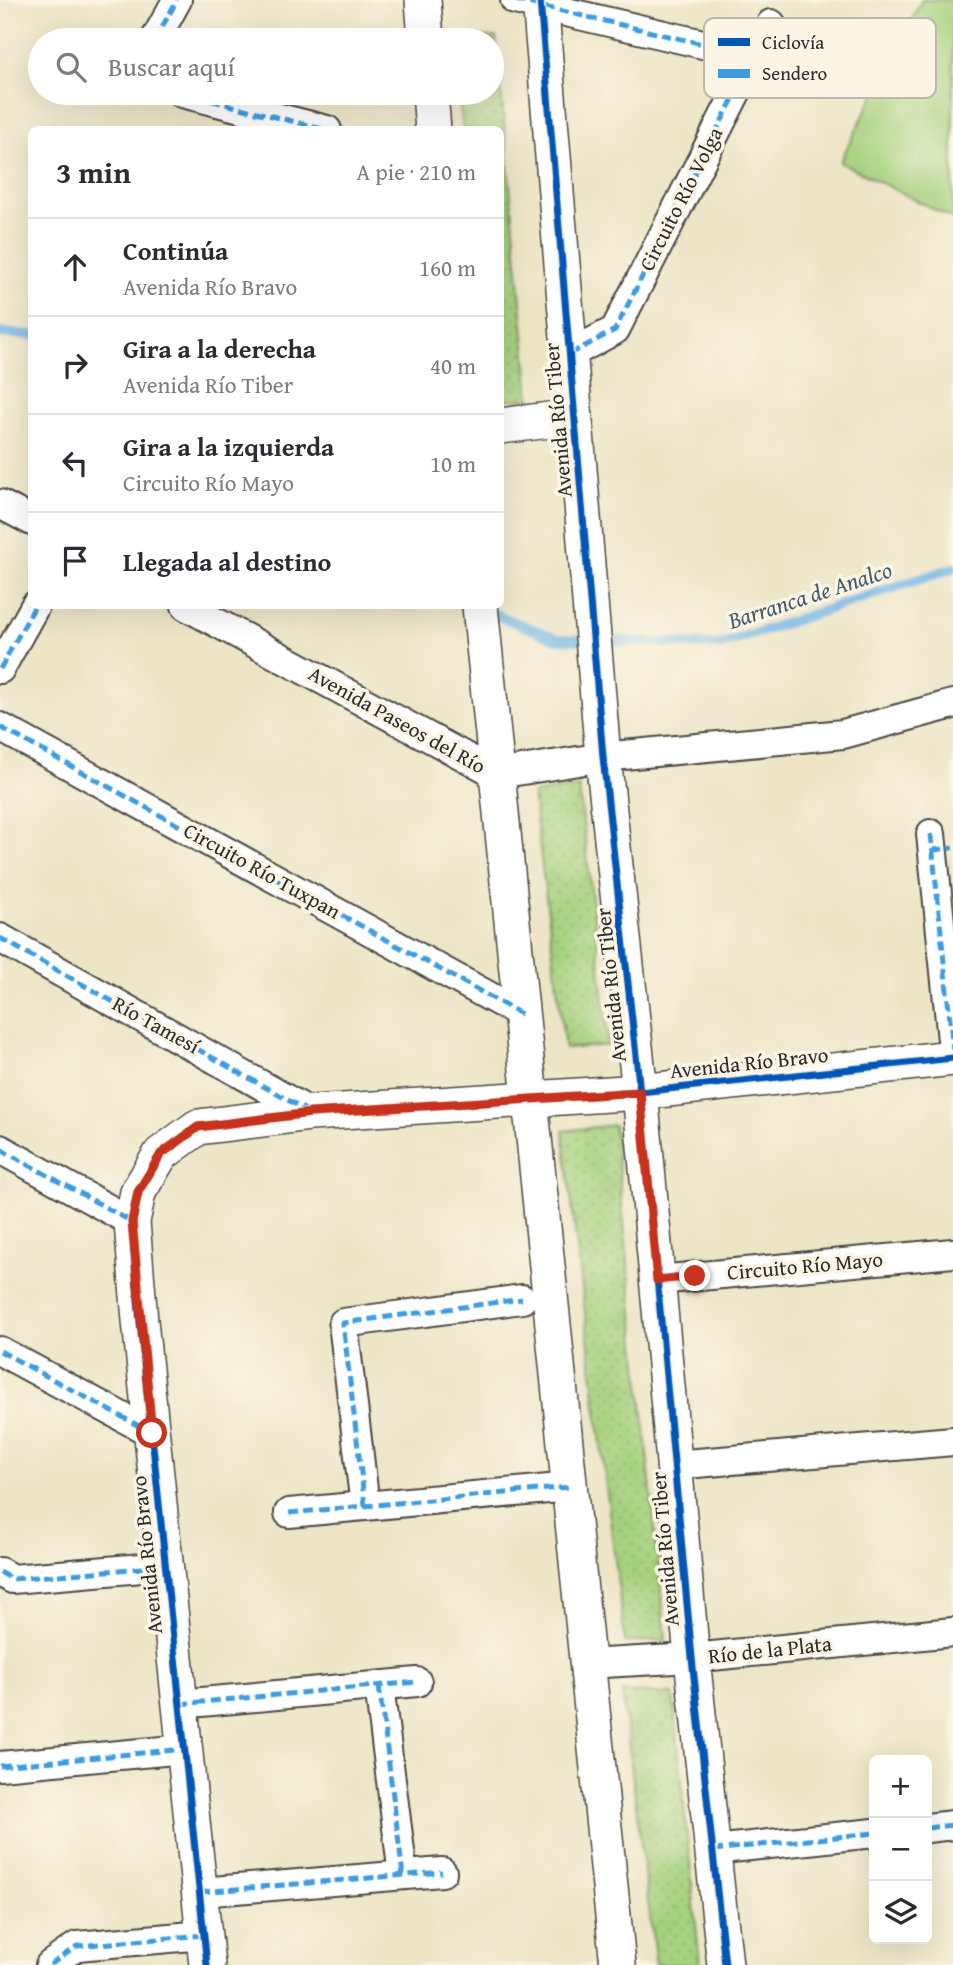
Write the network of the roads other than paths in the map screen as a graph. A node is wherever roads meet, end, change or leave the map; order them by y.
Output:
1 (177, 0) edge
2 (423, 0) edge
3 (532, 1) edge
4 (162, 28) edge
5 (425, 28) edge
6 (704, 44) edge
7 (733, 98) edge
8 (229, 105) edge
9 (431, 105) edge
10 (311, 126) edge
11 (433, 126) edge
12 (570, 354) junction
13 (575, 417) junction
14 (504, 426) edge
15 (0, 504) edge
16 (28, 520) edge
17 (33, 609) edge
18 (192, 609) edge
19 (480, 609) edge
20 (0, 669) edge
21 (953, 704) edge
22 (0, 727) edge
23 (602, 740) junction
24 (497, 774) junction
25 (939, 844) edge
26 (0, 938) edge
27 (523, 1015) junction
28 (953, 1050) edge
29 (953, 1058) edge
30 (640, 1092) junction
31 (532, 1097) junction
32 (311, 1113) junction
33 (0, 1149) edge
34 (132, 1222) junction
35 (953, 1253) edge
36 (657, 1280) junction
37 (522, 1299) dead end
38 (0, 1351) edge
39 (152, 1433) junction
40 (953, 1441) edge
41 (674, 1465) junction
42 (570, 1487) junction
43 (365, 1506) junction
44 (289, 1513) dead end
45 (166, 1566) junction
46 (0, 1572) edge
47 (953, 1632) edge
48 (692, 1658) junction
49 (586, 1664) junction
50 (417, 1682) dead end
51 (379, 1686) junction
52 (180, 1704) junction
53 (185, 1749) junction
54 (0, 1766) edge
55 (953, 1825) edge
56 (932, 1827) edge
57 (869, 1834) edge
58 (713, 1850) junction
59 (442, 1872) dead end
60 (403, 1875) junction
61 (200, 1892) junction
62 (206, 1950) edge
63 (50, 1965) edge
64 (618, 1965) edge
65 (725, 1965) edge

1 - 4 street
2 - 5 street
3 - 6 street
3 - 12 street, Avenida Río Tiber
7 - 12 street, Circuito Río Volga
8 - 10 street
9 - 11 street
12 - 13 street, Avenida Río Tiber
13 - 14 street
13 - 23 street, Avenida Río Tiber
15 - 16 street
17 - 20 street
18 - 24 street, Avenida Paseos del Río
19 - 24 street
21 - 23 street, Avenida Paseos del Río
22 - 27 street, Circuito Río Tuxpan
23 - 24 street, Avenida Paseos del Río
23 - 30 street, Avenida Río Tiber
24 - 27 street
25 - 28 street
26 - 32 street, Río Tamesí
27 - 31 street
29 - 30 street, Avenida Río Bravo
30 - 31 street, Avenida Río Bravo
30 - 36 street, Avenida Río Tiber
31 - 32 street, Avenida Río Bravo
31 - 42 street
32 - 34 street, Avenida Río Bravo
33 - 34 street
34 - 39 street, Avenida Río Bravo
35 - 36 street, Circuito Río Mayo
36 - 41 street, Avenida Río Tiber
37 - 43 street
38 - 39 street
39 - 45 street, Avenida Río Bravo
40 - 41 street
41 - 48 street, Avenida Río Tiber
42 - 43 street
42 - 49 street
43 - 44 street
45 - 46 street
45 - 52 street, Avenida Río Bravo
47 - 48 street, Río de la Plata
48 - 49 street, Río de la Plata
48 - 58 street, Avenida Río Tiber
49 - 64 street
50 - 51 street
51 - 52 street
51 - 60 street
52 - 53 street, Avenida Río Bravo
53 - 54 street
53 - 61 street, Avenida Río Bravo
55 - 56 street
57 - 58 street
58 - 65 street, Avenida Río Tiber
59 - 60 street
60 - 61 street
61 - 62 street, Avenida Río Bravo
62 - 63 street

